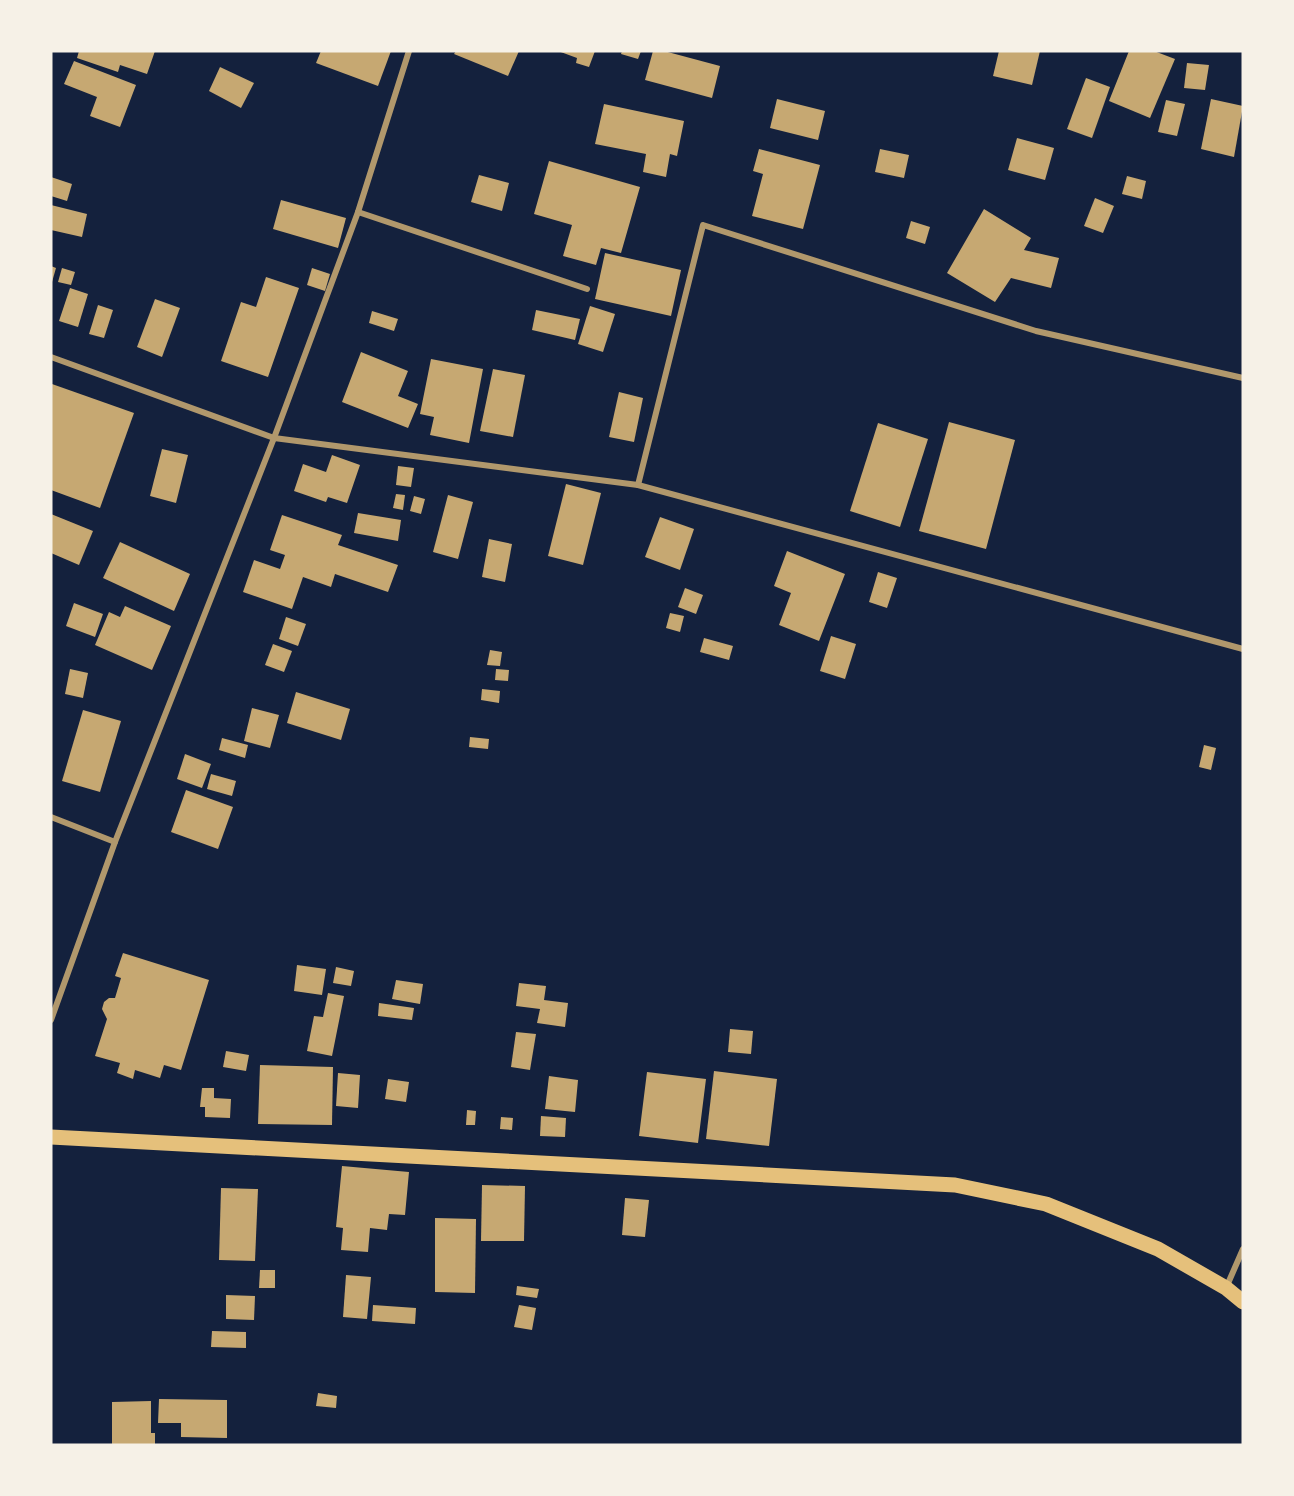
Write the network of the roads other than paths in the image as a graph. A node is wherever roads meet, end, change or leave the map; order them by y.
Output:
1 (410, 51) edge
2 (358, 212) junction
3 (587, 289) dead end
4 (51, 357) edge
5 (1243, 378) edge
6 (274, 438) junction
7 (638, 485) junction
8 (1243, 649) edge
9 (51, 817) edge
10 (115, 842) junction
11 (51, 1020) edge
12 (51, 1137) edge
13 (1243, 1250) edge
14 (1226, 1288) junction
15 (1243, 1302) edge

1 - 2 street
2 - 3 street
2 - 6 street
4 - 6 street
5 - 7 street
6 - 7 street
6 - 10 street
7 - 8 street
9 - 10 street
10 - 11 street
12 - 14 main road
13 - 14 street
14 - 15 main road

